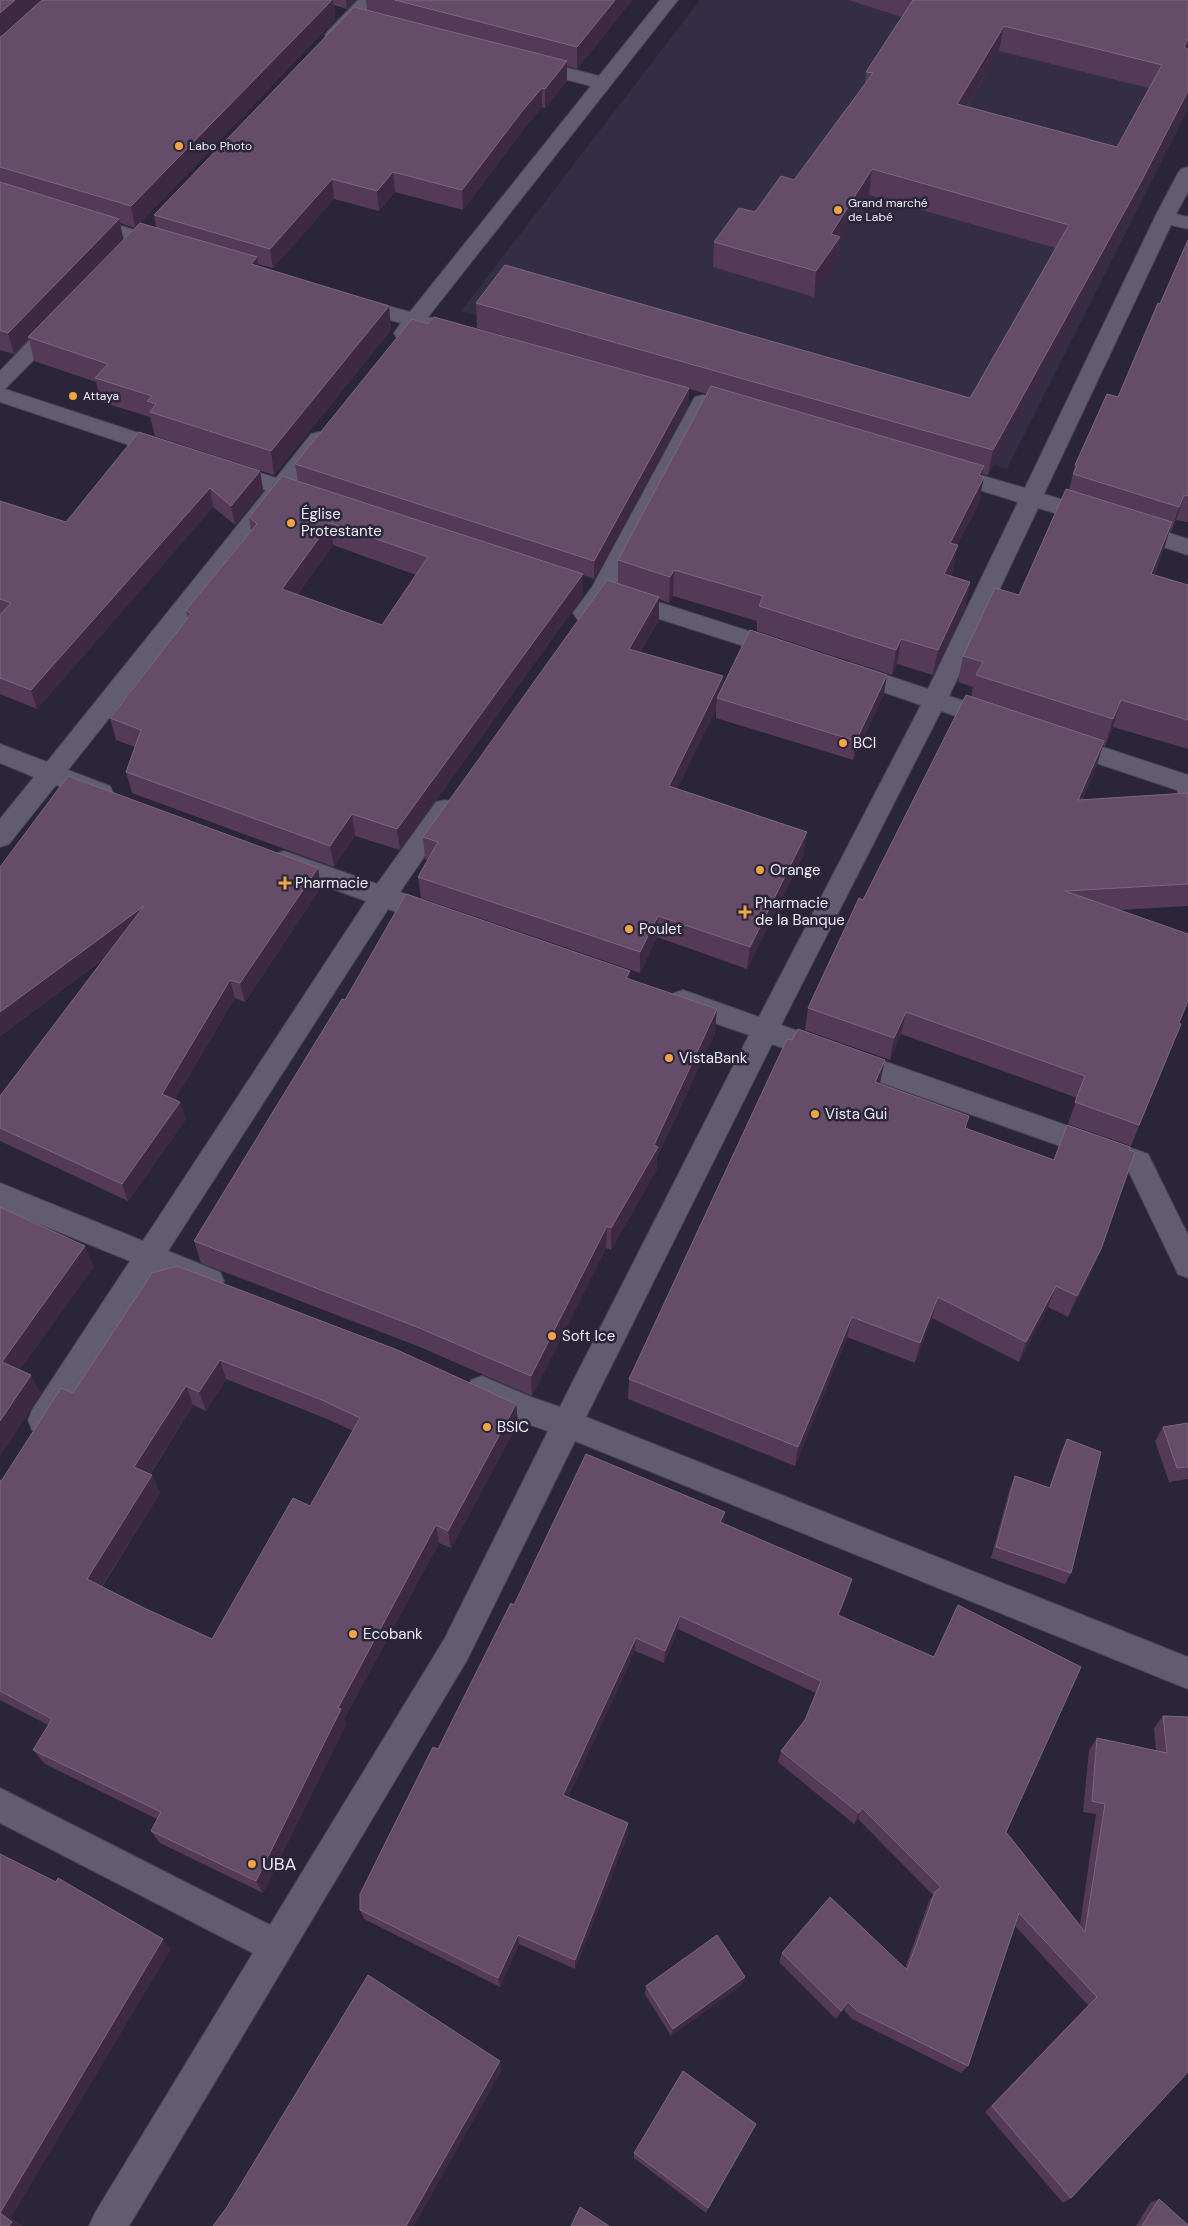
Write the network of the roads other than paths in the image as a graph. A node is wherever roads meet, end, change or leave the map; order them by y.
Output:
1 (368, 0) edge
2 (669, 0) edge
3 (342, 15) junction
4 (371, 22) edge
5 (324, 46) edge
6 (516, 60) edge
7 (603, 83) junction
8 (1188, 173) edge
9 (65, 214) edge
10 (1165, 217) junction
11 (1188, 223) edge
12 (187, 253) edge
13 (338, 298) edge
14 (73, 308) edge
15 (415, 320) junction
16 (482, 339) edge
17 (390, 350) edge
18 (0, 384) edge
19 (0, 395) edge
20 (703, 402) edge
21 (330, 426) edge
22 (928, 467) edge
23 (281, 487) junction
24 (1030, 496) junction
25 (328, 502) edge
26 (1188, 547) edge
27 (591, 588) junction
28 (572, 631) edge
29 (805, 658) edge
30 (833, 667) edge
31 (935, 700) junction
32 (0, 753) edge
33 (50, 774) junction
34 (1188, 788) edge
35 (457, 792) edge
36 (124, 802) edge
37 (0, 837) edge
38 (263, 853) edge
39 (382, 897) junction
40 (457, 923) edge
41 (662, 994) edge
42 (765, 1029) junction
43 (0, 1195) edge
44 (148, 1257) junction
45 (1188, 1265) edge
46 (232, 1289) edge
47 (453, 1378) edge
48 (568, 1424) junction
49 (32, 1438) edge
50 (1188, 1673) edge
51 (0, 1805) edge
52 (277, 1947) junction
53 (108, 2226) edge

1 - 3 street
2 - 7 street
3 - 4 street
3 - 5 street
6 - 7 street
7 - 15 street
8 - 10 street
9 - 12 street
10 - 11 street
10 - 24 street
13 - 15 street
14 - 18 street
15 - 16 street
15 - 17 street
19 - 23 street
20 - 27 street
21 - 23 street
22 - 24 street
23 - 25 street
23 - 33 street
24 - 26 street
24 - 31 street
27 - 28 street
27 - 29 street
30 - 31 street
31 - 34 street
31 - 42 street
32 - 33 street
33 - 36 street
33 - 37 street
35 - 39 street
38 - 39 street
39 - 40 street
39 - 44 street
41 - 42 street
42 - 45 street
42 - 48 street
43 - 44 street
44 - 46 street
44 - 49 street
47 - 48 street
48 - 50 street
48 - 52 street
51 - 52 street
52 - 53 street

